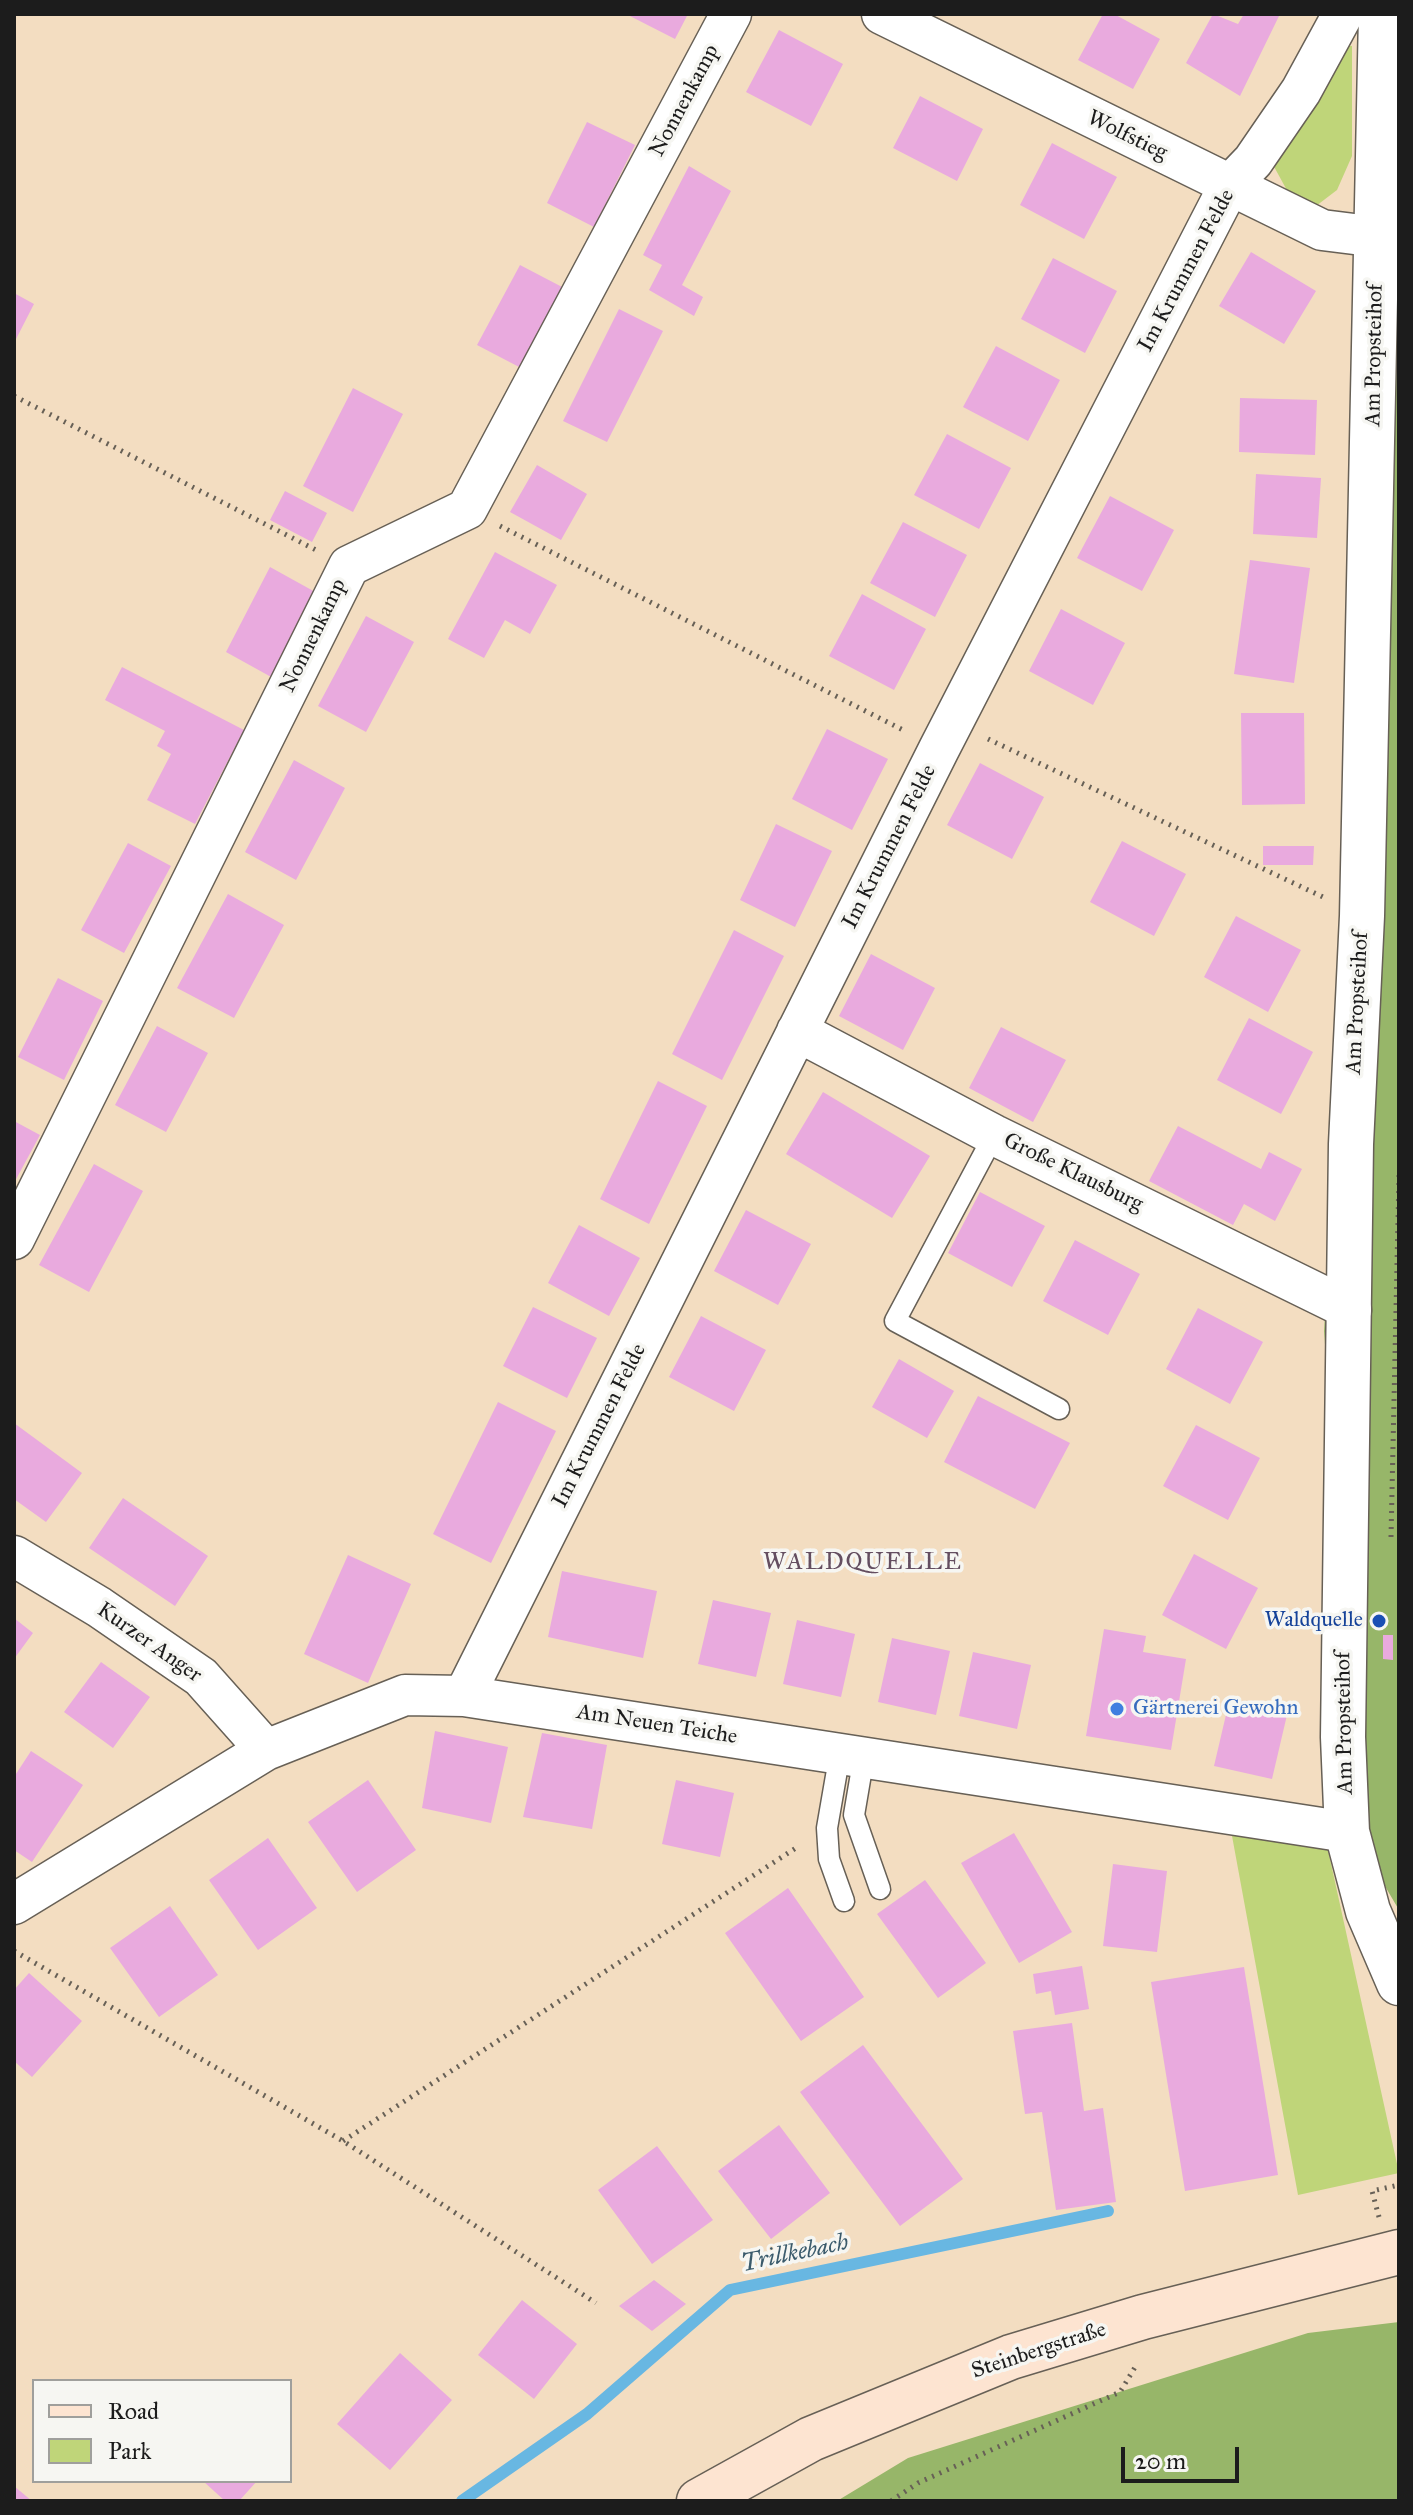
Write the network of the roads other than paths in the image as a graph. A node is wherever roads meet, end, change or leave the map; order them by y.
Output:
1 (731, 14) edge
2 (882, 14) edge
3 (1343, 14) edge
4 (1381, 14) edge
5 (1390, 94) edge
6 (1229, 186) junction
7 (1378, 237) junction
8 (797, 1031) junction
9 (994, 1135) junction
10 (14, 1239) edge
11 (1351, 1310) junction
12 (1059, 1409) dead end
13 (14, 1556) edge
14 (464, 1696) junction
15 (266, 1750) junction
16 (852, 1754) junction
17 (1347, 1832) junction
18 (880, 1889) dead end
19 (844, 1901) dead end
20 (14, 1904) edge
21 (1399, 1983) edge
22 (1399, 2252) edge
23 (699, 2501) edge

1 - 10 street, Nonnenkamp
2 - 6 street, Wolfstieg
3 - 6 street, Im Krummen Felde
4 - 5 street, Am Propsteihof
5 - 7 street, Am Propsteihof
6 - 7 street, Wolfstieg
6 - 8 street, Im Krummen Felde
7 - 11 street, Am Propsteihof
8 - 9 street, Große Klausburg
8 - 14 street, Im Krummen Felde
9 - 11 street, Große Klausburg
9 - 12 lane
11 - 17 street, Am Propsteihof
13 - 15 street, Kurzer Anger
14 - 15 street, Am Neuen Teiche
14 - 16 street, Am Neuen Teiche
15 - 20 street, Am Neuen Teiche
16 - 17 street, Am Neuen Teiche
16 - 18 lane
16 - 19 lane
17 - 21 street, Am Propsteihof
22 - 23 main road, Steinbergstraße

